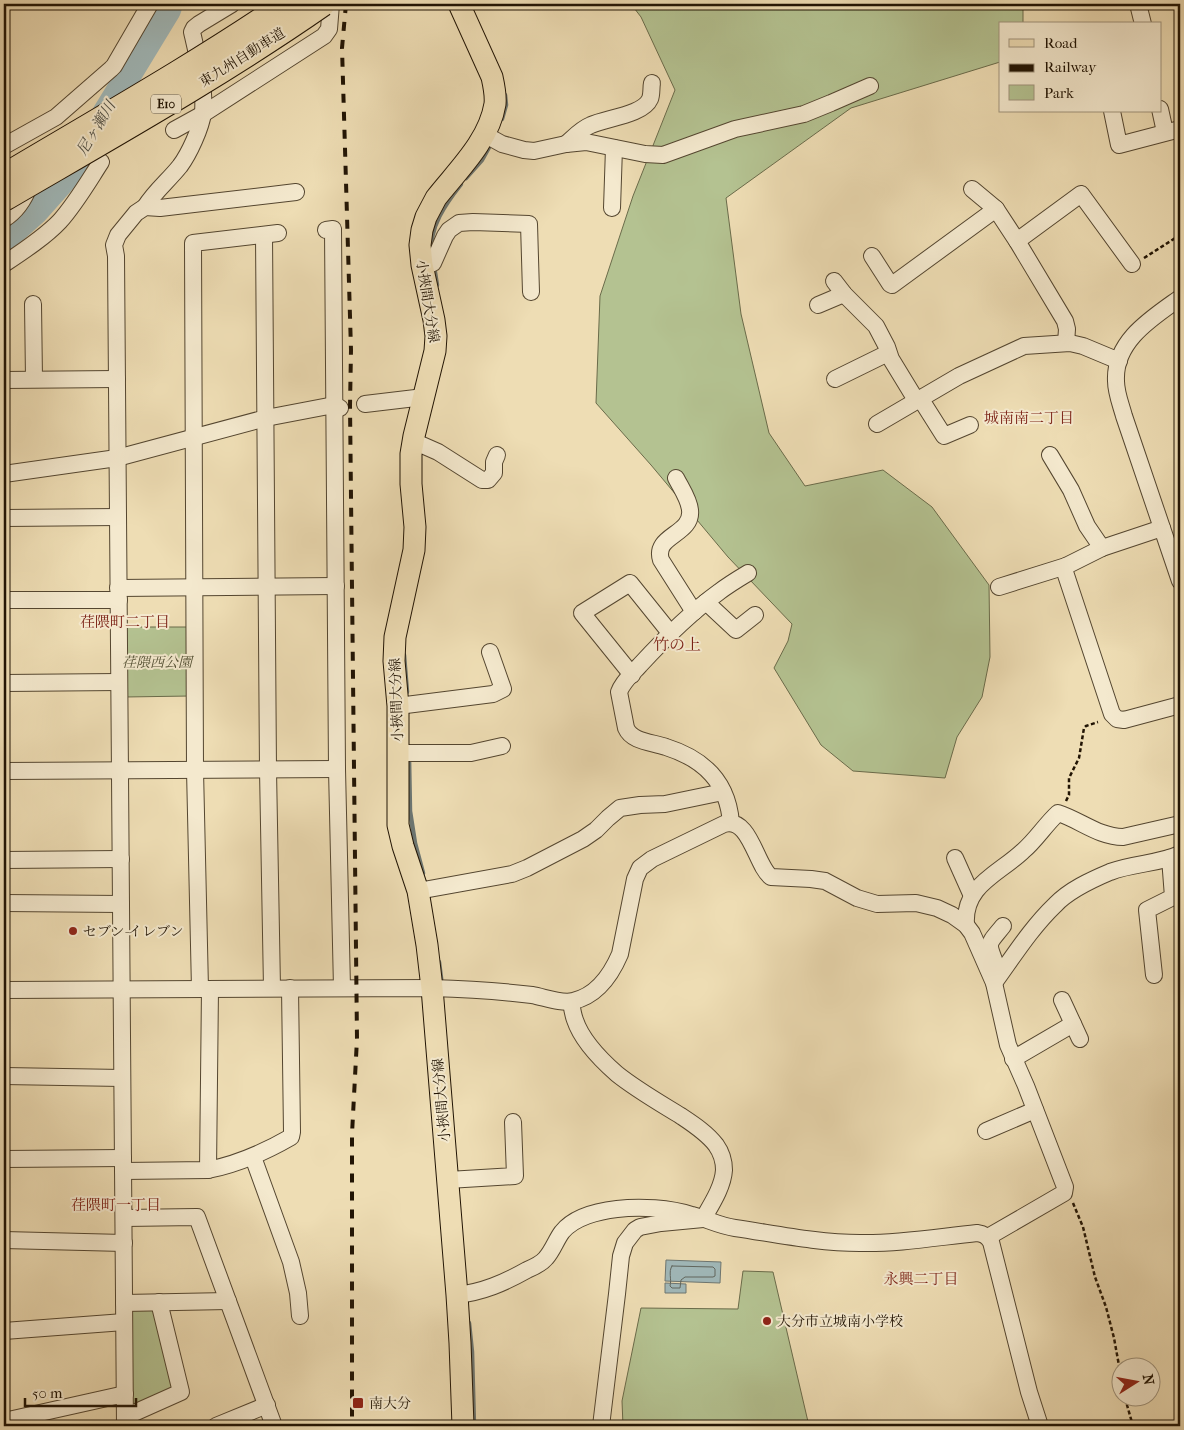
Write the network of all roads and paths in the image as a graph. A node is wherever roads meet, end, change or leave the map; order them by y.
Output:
1 (150, 4) edge
2 (232, 4) edge
3 (285, 4) edge
4 (323, 4) edge
5 (331, 4) edge
6 (459, 4) edge
7 (1138, 4) edge
8 (1142, 22) edge
9 (652, 83) dead end
10 (870, 86) dead end
11 (1112, 112) edge
12 (1162, 112) edge
13 (203, 114) junction
14 (56, 116) junction
15 (174, 130) dead end
16 (1173, 131) edge
17 (485, 134) junction
18 (566, 144) junction
19 (4, 146) edge
20 (614, 148) junction
21 (101, 162) dead end
22 (4, 176) edge
23 (972, 189) dead end
24 (296, 192) dead end
25 (4, 199) edge
26 (145, 208) junction
27 (612, 208) dead end
28 (996, 209) junction
29 (4, 219) edge
30 (326, 230) dead end
31 (1180, 235) edge
32 (1017, 241) junction
33 (872, 256) dead end
34 (4, 264) edge
35 (1132, 264) joint
36 (423, 267) junction
37 (834, 281) dead end
38 (531, 292) dead end
39 (844, 294) junction
40 (1180, 298) edge
41 (33, 304) dead end
42 (818, 306) dead end
43 (1066, 343) junction
44 (888, 353) junction
45 (1119, 361) junction
46 (34, 379) junction
47 (117, 379) junction
48 (835, 379) dead end
49 (4, 380) edge
50 (424, 397) junction
51 (918, 399) junction
52 (365, 404) dead end
53 (337, 406) junction
54 (266, 418) junction
55 (877, 424) dead end
56 (970, 425) dead end
57 (193, 438) junction
58 (413, 441) junction
59 (497, 455) dead end
60 (1050, 455) dead end
61 (117, 458) junction
62 (4, 474) edge
63 (676, 478) dead end
64 (118, 517) junction
65 (4, 518) edge
66 (1162, 528) junction
67 (1102, 548) junction
68 (1066, 566) junction
69 (748, 573) dead end
70 (1180, 577) edge
71 (336, 586) junction
72 (194, 587) junction
73 (267, 587) junction
74 (1000, 587) dead end
75 (118, 594) junction
76 (4, 600) edge
77 (700, 607) junction
78 (755, 615) dead end
79 (671, 634) junction
80 (490, 652) dead end
81 (632, 675) junction
82 (119, 682) junction
83 (4, 683) edge
84 (1180, 705) edge
85 (398, 706) junction
86 (1114, 717) junction
87 (502, 746) dead end
88 (398, 753) junction
89 (337, 769) junction
90 (195, 770) junction
91 (268, 770) junction
92 (4, 771) edge
93 (120, 771) junction
94 (723, 792) junction
95 (1058, 813) junction
96 (731, 823) junction
97 (1180, 824) edge
98 (1175, 856) edge
99 (955, 858) dead end
100 (121, 859) junction
101 (4, 860) edge
102 (418, 891) junction
103 (972, 896) junction
104 (4, 903) edge
105 (121, 904) junction
106 (966, 925) junction
107 (1003, 926) dead end
108 (1154, 974) dead end
109 (997, 979) junction
110 (272, 988) junction
111 (290, 988) junction
112 (342, 988) junction
113 (432, 988) junction
114 (122, 989) junction
115 (205, 989) junction
116 (4, 990) edge
117 (1062, 1000) dead end
118 (571, 1002) junction
119 (1013, 1059) junction
120 (4, 1076) edge
121 (122, 1078) junction
122 (1035, 1110) junction
123 (513, 1122) dead end
124 (986, 1131) dead end
125 (253, 1157) junction
126 (4, 1159) edge
127 (123, 1165) junction
128 (208, 1170) junction
129 (448, 1180) junction
130 (1065, 1189) junction
131 (124, 1218) junction
132 (703, 1220) junction
133 (988, 1237) junction
134 (4, 1240) edge
135 (124, 1243) junction
136 (457, 1295) junction
137 (228, 1301) junction
138 (159, 1302) junction
139 (124, 1303) junction
140 (300, 1316) dead end
141 (124, 1322) junction
142 (4, 1331) edge
143 (1118, 1358) edge
144 (125, 1394) junction
145 (267, 1405) junction
146 (1128, 1408) edge
147 (4, 1421) edge
148 (125, 1422) edge
149 (216, 1426) edge
150 (274, 1426) edge
151 (463, 1426) edge
152 (601, 1426) edge
153 (1040, 1426) edge
154 (1133, 1426) edge

1 - 14 street
2 - 13 street
3 - 22 highway, 東九州自動車道 / E10, bridge
4 - 25 highway, 東九州自動車道 / E10, bridge
5 - 13 street
6 - 17 main road, 小挾間大分線
7 - 8 street
9 - 18 street
10 - 20 street
11 - 16 street
12 - 16 street
13 - 15 street
13 - 26 street
14 - 19 street
14 - 29 street
17 - 18 street
17 - 36 main road, 小挾間大分線
18 - 20 street
20 - 27 street
21 - 34 street
23 - 28 street
24 - 26 street
26 - 47 street
28 - 32 street
28 - 33 street
30 - 53 street
31 - 35 path
32 - 35 street
32 - 43 street
36 - 38 street
36 - 50 main road, 小挾間大分線
37 - 39 street
39 - 42 street
39 - 44 street
40 - 45 street
41 - 46 street
43 - 45 street
43 - 51 street
44 - 48 street
44 - 51 street
45 - 66 street
46 - 47 street
46 - 49 street
47 - 61 street
50 - 52 street
50 - 58 main road, 小挾間大分線
51 - 55 street
51 - 56 street
53 - 54 street
53 - 71 street
54 - 57 street
54 - 57 street
54 - 73 street
57 - 61 street
57 - 72 street
58 - 59 street
58 - 85 main road, 小挾間大分線
60 - 67 street
61 - 62 street
61 - 64 street
63 - 77 street
64 - 65 street
64 - 75 street
66 - 67 street
66 - 70 street
67 - 68 street
68 - 74 street
68 - 86 street
69 - 77 street
71 - 73 street
71 - 89 street
72 - 73 street
72 - 75 street
72 - 90 street
73 - 91 street
75 - 76 street
75 - 82 street
77 - 78 street
77 - 79 street
79 - 81 street
79 - 81 street
80 - 85 street
81 - 94 street
82 - 83 street
82 - 93 street
84 - 86 street
85 - 88 main road, 小挾間大分線
86 - 95 path
87 - 88 street
88 - 102 main road, 小挾間大分線
89 - 91 street
89 - 112 street
90 - 91 street
90 - 93 street
90 - 115 street
91 - 110 street
92 - 93 street
93 - 100 street
94 - 96 street
94 - 102 street
95 - 97 street
95 - 103 street
96 - 106 street
96 - 118 street
98 - 108 street
98 - 109 street
99 - 103 street
100 - 101 street
100 - 105 street
102 - 113 main road, 小挾間大分線
103 - 106 street
104 - 105 street
105 - 114 street
106 - 109 street
107 - 109 street
109 - 119 street
110 - 111 street
110 - 115 street
111 - 112 street
111 - 125 street
112 - 113 street
113 - 118 street
113 - 129 main road, 小挾間大分線
114 - 115 street
114 - 116 street
114 - 121 street
115 - 128 street
117 - 119 street
118 - 132 street
119 - 122 street
120 - 121 street
121 - 127 street
122 - 124 street
122 - 130 street
123 - 129 street
125 - 128 street
125 - 140 street
126 - 127 street
127 - 128 street
127 - 131 street
129 - 136 main road, 小挾間大分線
130 - 133 street
130 - 143 path
131 - 135 street
131 - 137 street
132 - 133 street
132 - 136 street
132 - 152 street
133 - 153 street
134 - 135 street
135 - 139 street
136 - 151 main road, 小挾間大分線
137 - 138 street
137 - 145 street
138 - 139 street
138 - 148 street
139 - 141 street
141 - 142 street
141 - 144 street
144 - 147 street
144 - 148 street
145 - 149 street
145 - 150 street
146 - 154 path

